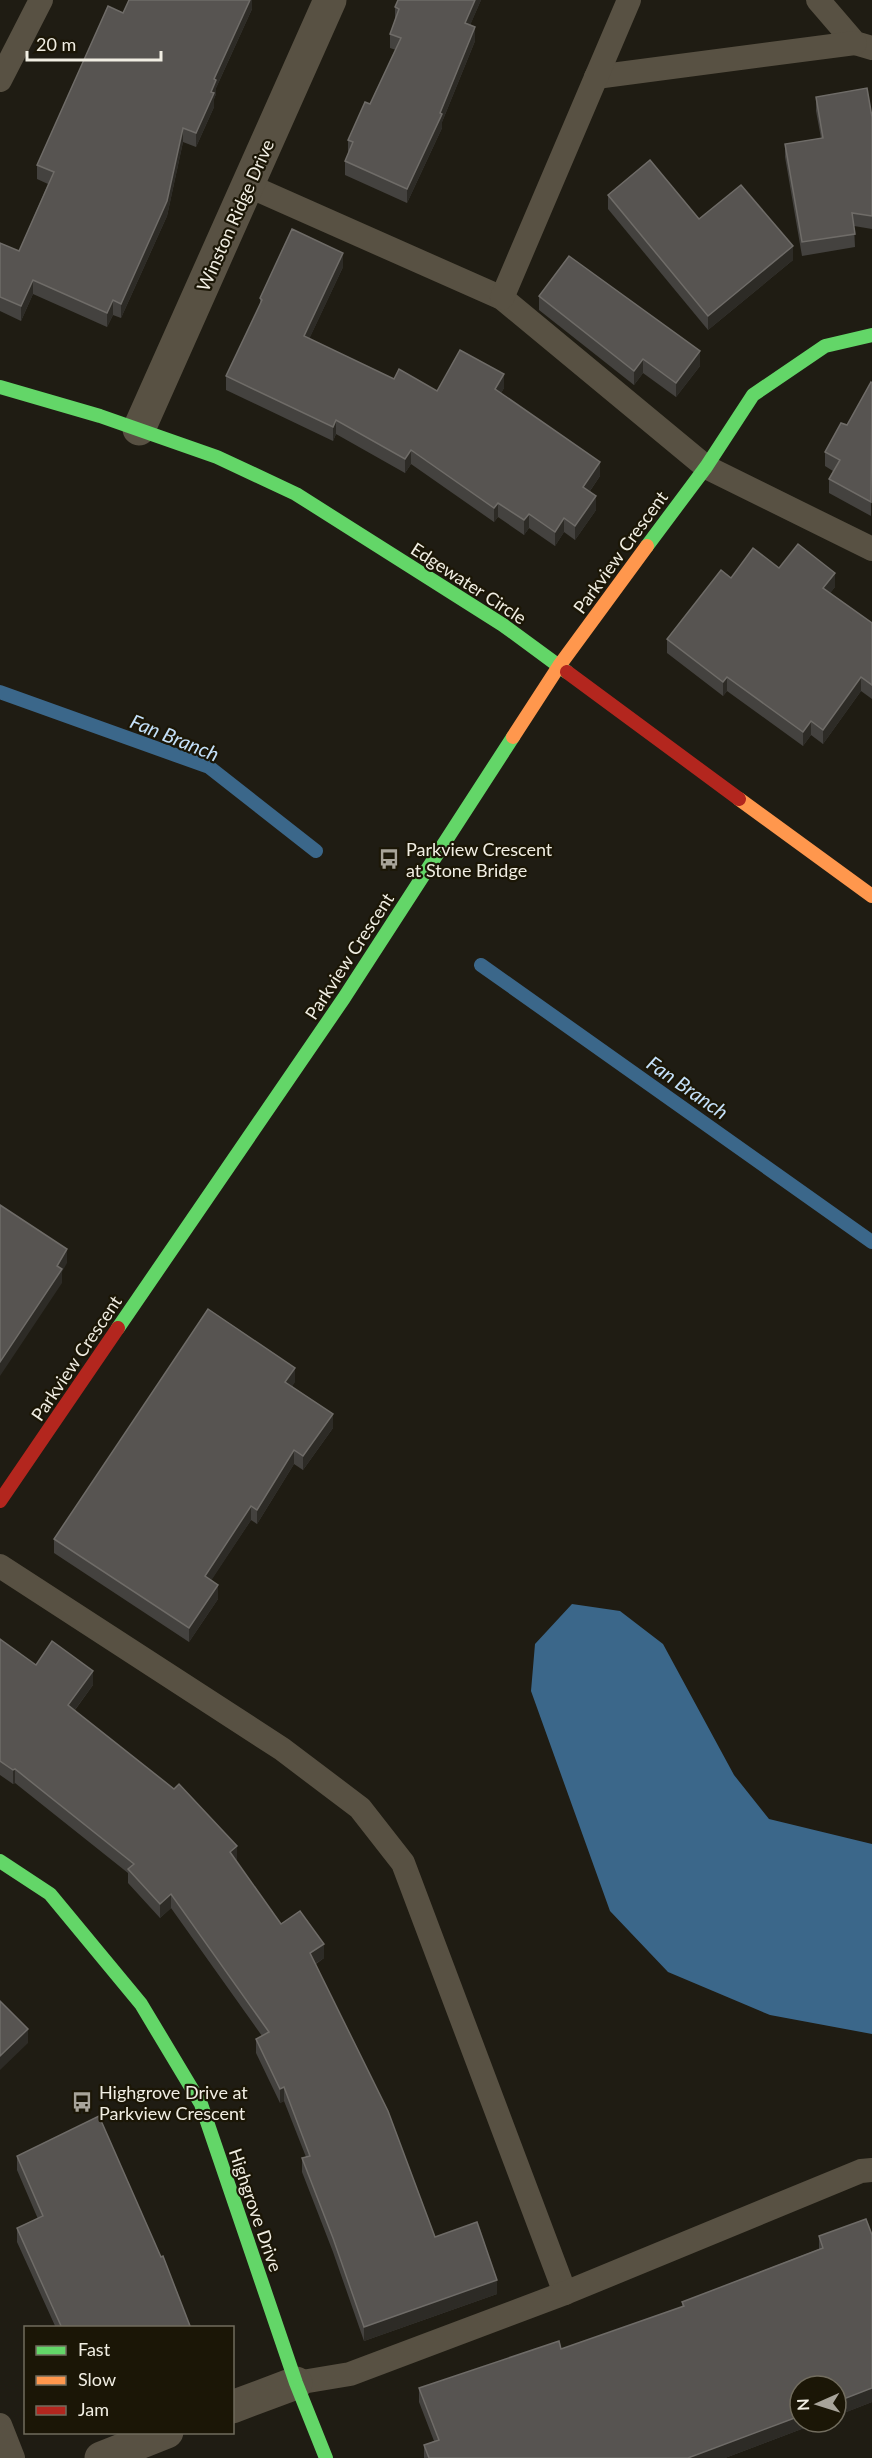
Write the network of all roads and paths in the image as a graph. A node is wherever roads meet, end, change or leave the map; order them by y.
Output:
1 (41, 0) edge
2 (330, 0) edge
3 (629, 0) edge
4 (818, 0) edge
5 (864, 46) edge
6 (596, 77) junction
7 (0, 80) edge
8 (249, 186) junction
9 (502, 298) junction
10 (872, 335) edge
11 (0, 387) edge
12 (139, 429) junction
13 (706, 467) junction
14 (872, 549) edge
15 (559, 666) junction
16 (872, 896) edge
17 (0, 1501) edge
18 (0, 1566) edge
19 (0, 1861) edge
20 (872, 2170) edge
21 (565, 2293) junction
22 (296, 2383) junction
23 (234, 2406) edge
24 (0, 2424) edge
25 (164, 2434) edge
26 (13, 2458) edge
27 (101, 2458) edge
28 (326, 2458) edge

1 - 7 lane
2 - 8 street, Winston Ridge Drive
3 - 6 lane
4 - 5 lane
5 - 6 lane
6 - 9 lane
8 - 9 lane
8 - 12 street, Winston Ridge Drive
9 - 13 lane
10 - 13 street, Parkview Crescent
11 - 12 street, Edgewater Circle
12 - 15 street, Edgewater Circle
13 - 14 lane
13 - 15 street, Parkview Crescent
15 - 16 street, Edgewater Circle
15 - 17 street, Parkview Crescent
18 - 21 lane
19 - 22 street, Highgrove Drive
20 - 21 lane
21 - 22 lane
22 - 23 street
22 - 28 street, Highgrove Drive
24 - 26 lane
25 - 27 street

